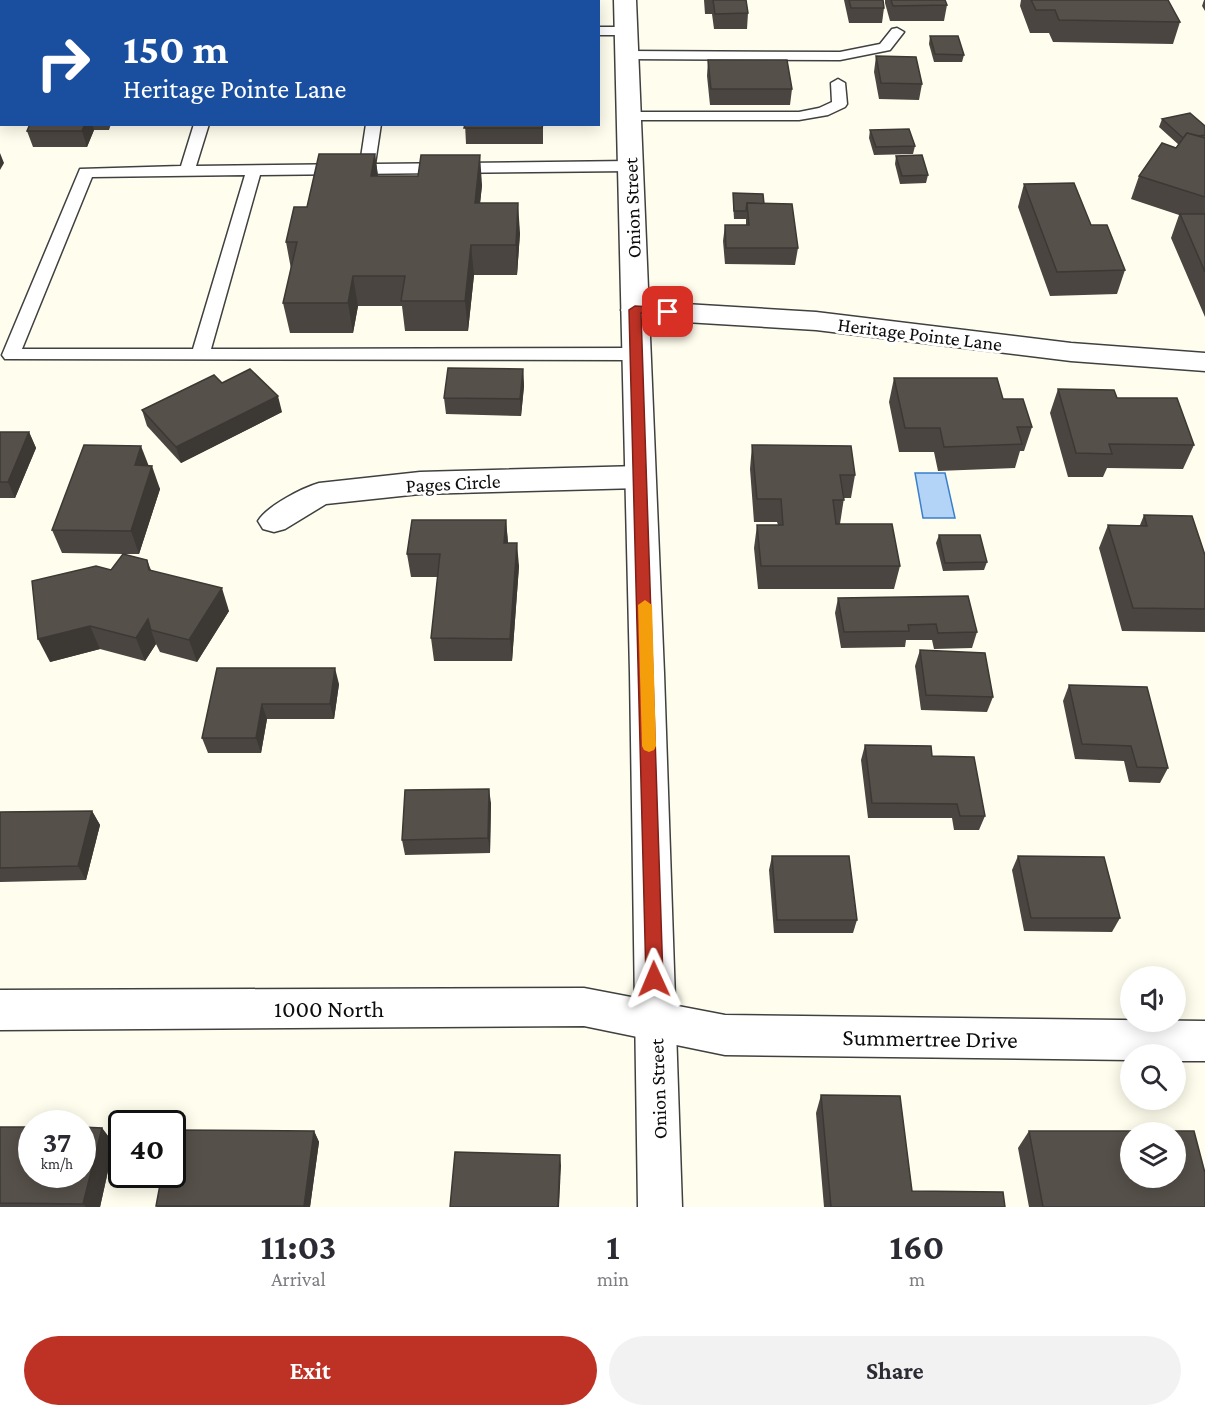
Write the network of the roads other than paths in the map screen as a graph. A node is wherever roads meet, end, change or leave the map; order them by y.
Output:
1 (625, 0) edge
2 (897, 32) dead end
3 (617, 39) edge
4 (838, 83) dead end
5 (629, 116) junction
6 (201, 126) edge
7 (375, 126) edge
8 (630, 166) junction
9 (367, 169) junction
10 (254, 170) junction
11 (187, 171) junction
12 (635, 310) junction
13 (201, 354) junction
14 (636, 354) junction
15 (1205, 362) edge
16 (640, 477) junction
17 (274, 521) dead end
18 (0, 1010) edge
19 (656, 1023) junction
20 (1205, 1041) edge
21 (660, 1207) edge

1 - 3 street, Onion Street
2 - 3 lane
3 - 5 street, Onion Street
4 - 5 lane
5 - 8 street, Onion Street
6 - 11 lane
7 - 9 lane
8 - 9 lane
8 - 12 street, Onion Street
9 - 10 lane
10 - 11 lane
10 - 13 lane
11 - 13 lane
12 - 14 street, Onion Street
12 - 15 street, Heritage Pointe Lane
13 - 14 lane
14 - 16 street, Onion Street
16 - 17 street, Pages Circle
16 - 19 street, Onion Street
18 - 19 street, 1000 North
19 - 20 street, Summertree Drive
19 - 21 street, Onion Street

